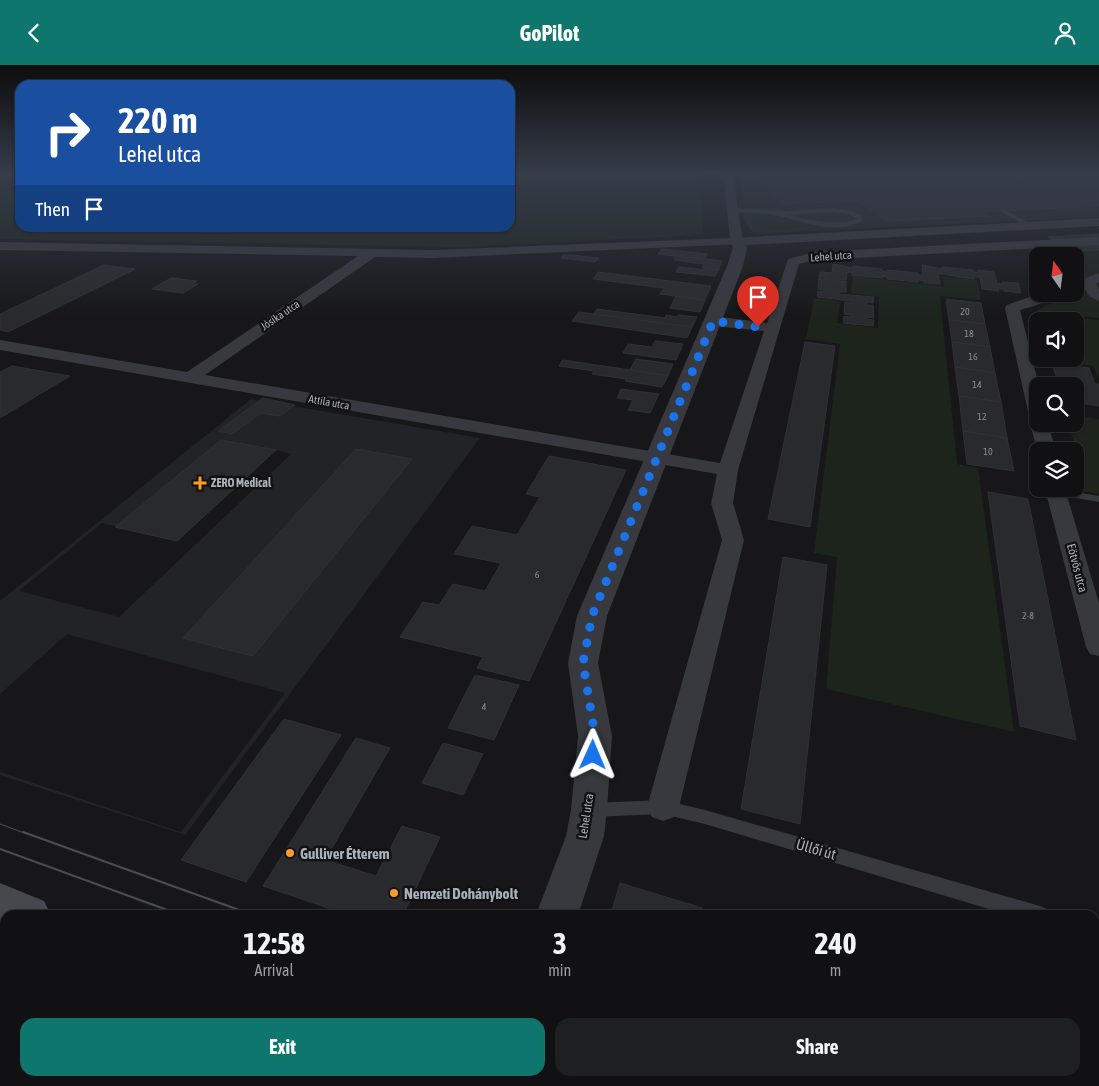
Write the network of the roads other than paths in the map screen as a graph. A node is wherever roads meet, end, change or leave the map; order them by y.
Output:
1 (734, 223) edge
2 (740, 223) edge
3 (810, 223) edge
4 (854, 223) edge
5 (1025, 223) edge
6 (1088, 223) edge
7 (1031, 226) junction
8 (1003, 227) junction
9 (797, 238) junction
10 (1099, 241) edge
11 (0, 246) edge
12 (1029, 247) edge
13 (1059, 247) edge
14 (1029, 251) edge
15 (372, 253) junction
16 (736, 253) junction
17 (1099, 277) edge
18 (1099, 297) edge
19 (1029, 303) edge
20 (713, 321) junction
21 (773, 328) junction
22 (0, 345) edge
23 (189, 378) junction
24 (1029, 379) edge
25 (658, 459) junction
26 (728, 470) junction
27 (1084, 496) edge
28 (1058, 497) edge
29 (1099, 499) edge
30 (1099, 647) edge
31 (663, 807) junction
32 (589, 810) junction
33 (0, 903) edge
34 (18, 910) edge
35 (559, 910) edge
36 (1023, 910) edge

1 - 16 street
2 - 9 street
3 - 4 lane
5 - 7 lane
6 - 7 street
7 - 8 street
8 - 9 street
8 - 12 street
9 - 16 street
9 - 16 street
10 - 13 street, Lehel utca
11 - 15 street
14 - 21 street, Lehel utca
15 - 16 street
15 - 23 street, Jósika utca
16 - 20 street, Lehel utca
17 - 18 street
19 - 24 street
20 - 21 street
20 - 25 street, Lehel utca
21 - 26 street, Lehel utca
22 - 23 street, Attila utca
23 - 25 street, Attila utca
25 - 26 street
25 - 32 street, Lehel utca
26 - 31 street, Lehel utca
27 - 29 lane
28 - 30 street, Eötvös utca
31 - 32 lane, Üllői út
31 - 36 lane, Üllői út
32 - 35 street, Lehel utca
33 - 34 main road

